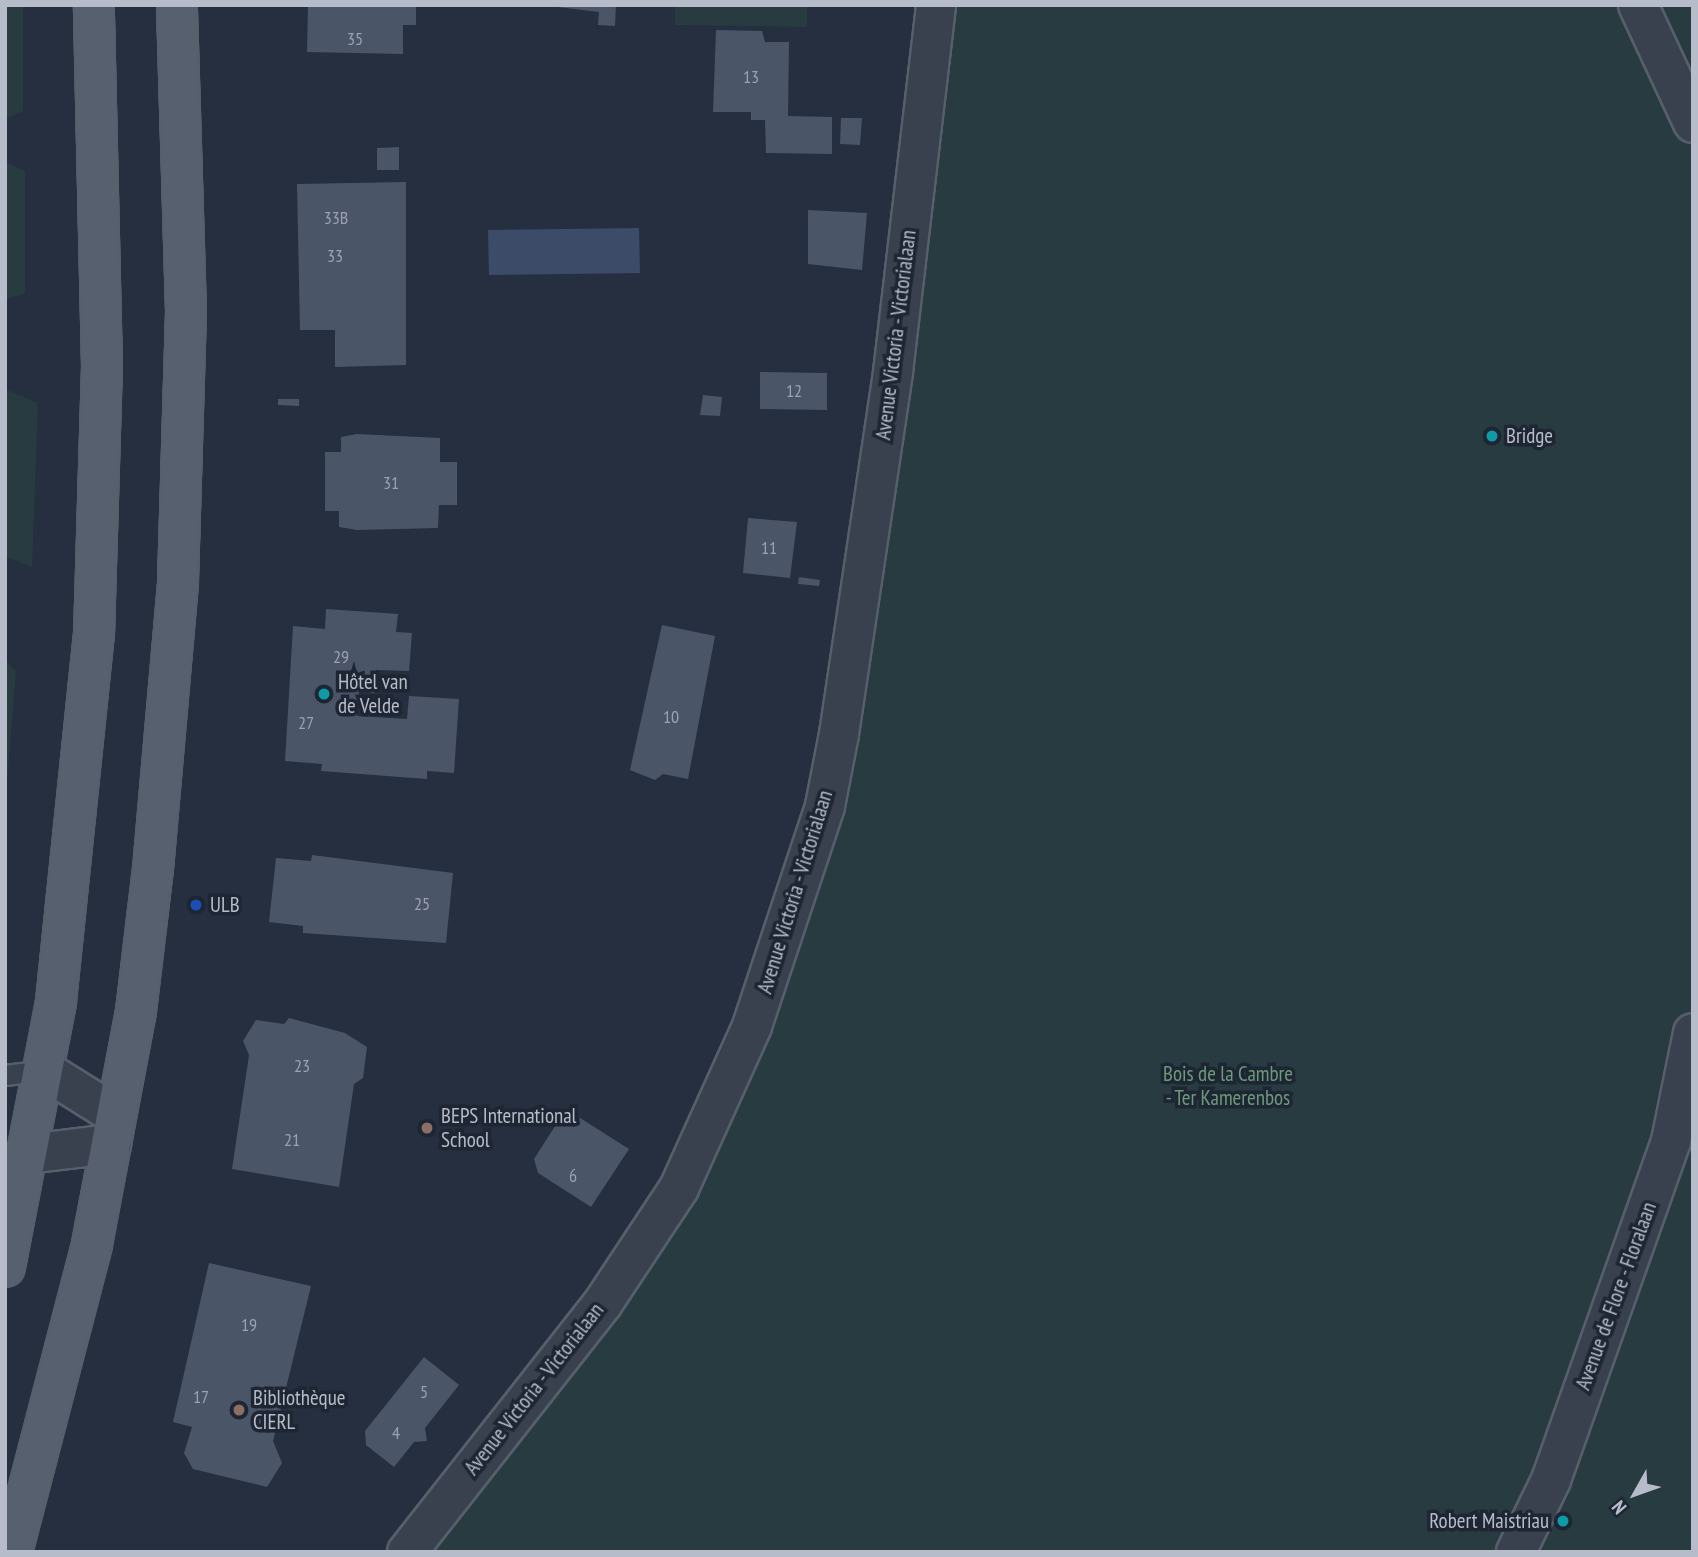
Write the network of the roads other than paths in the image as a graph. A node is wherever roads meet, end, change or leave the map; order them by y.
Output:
1 (94, 5) edge
2 (177, 5) edge
3 (936, 5) edge
4 (1638, 5) edge
5 (1693, 122) edge
6 (1693, 1033) edge
7 (44, 1070) junction
8 (5, 1075) edge
9 (114, 1130) junction
10 (1682, 1139) edge
11 (17, 1150) edge
12 (5, 1267) edge
13 (12, 1552) edge
14 (407, 1552) edge
15 (1516, 1552) edge

1 - 7 main road
2 - 9 main road
3 - 14 street, Avenue Victoria - Victorialaan
4 - 5 street
6 - 10 street, Avenue de Flore - Floralaan
7 - 8 lane
7 - 9 street
7 - 11 main road
9 - 11 street
9 - 13 main road
10 - 15 street, Avenue de Flore - Floralaan
11 - 12 main road

